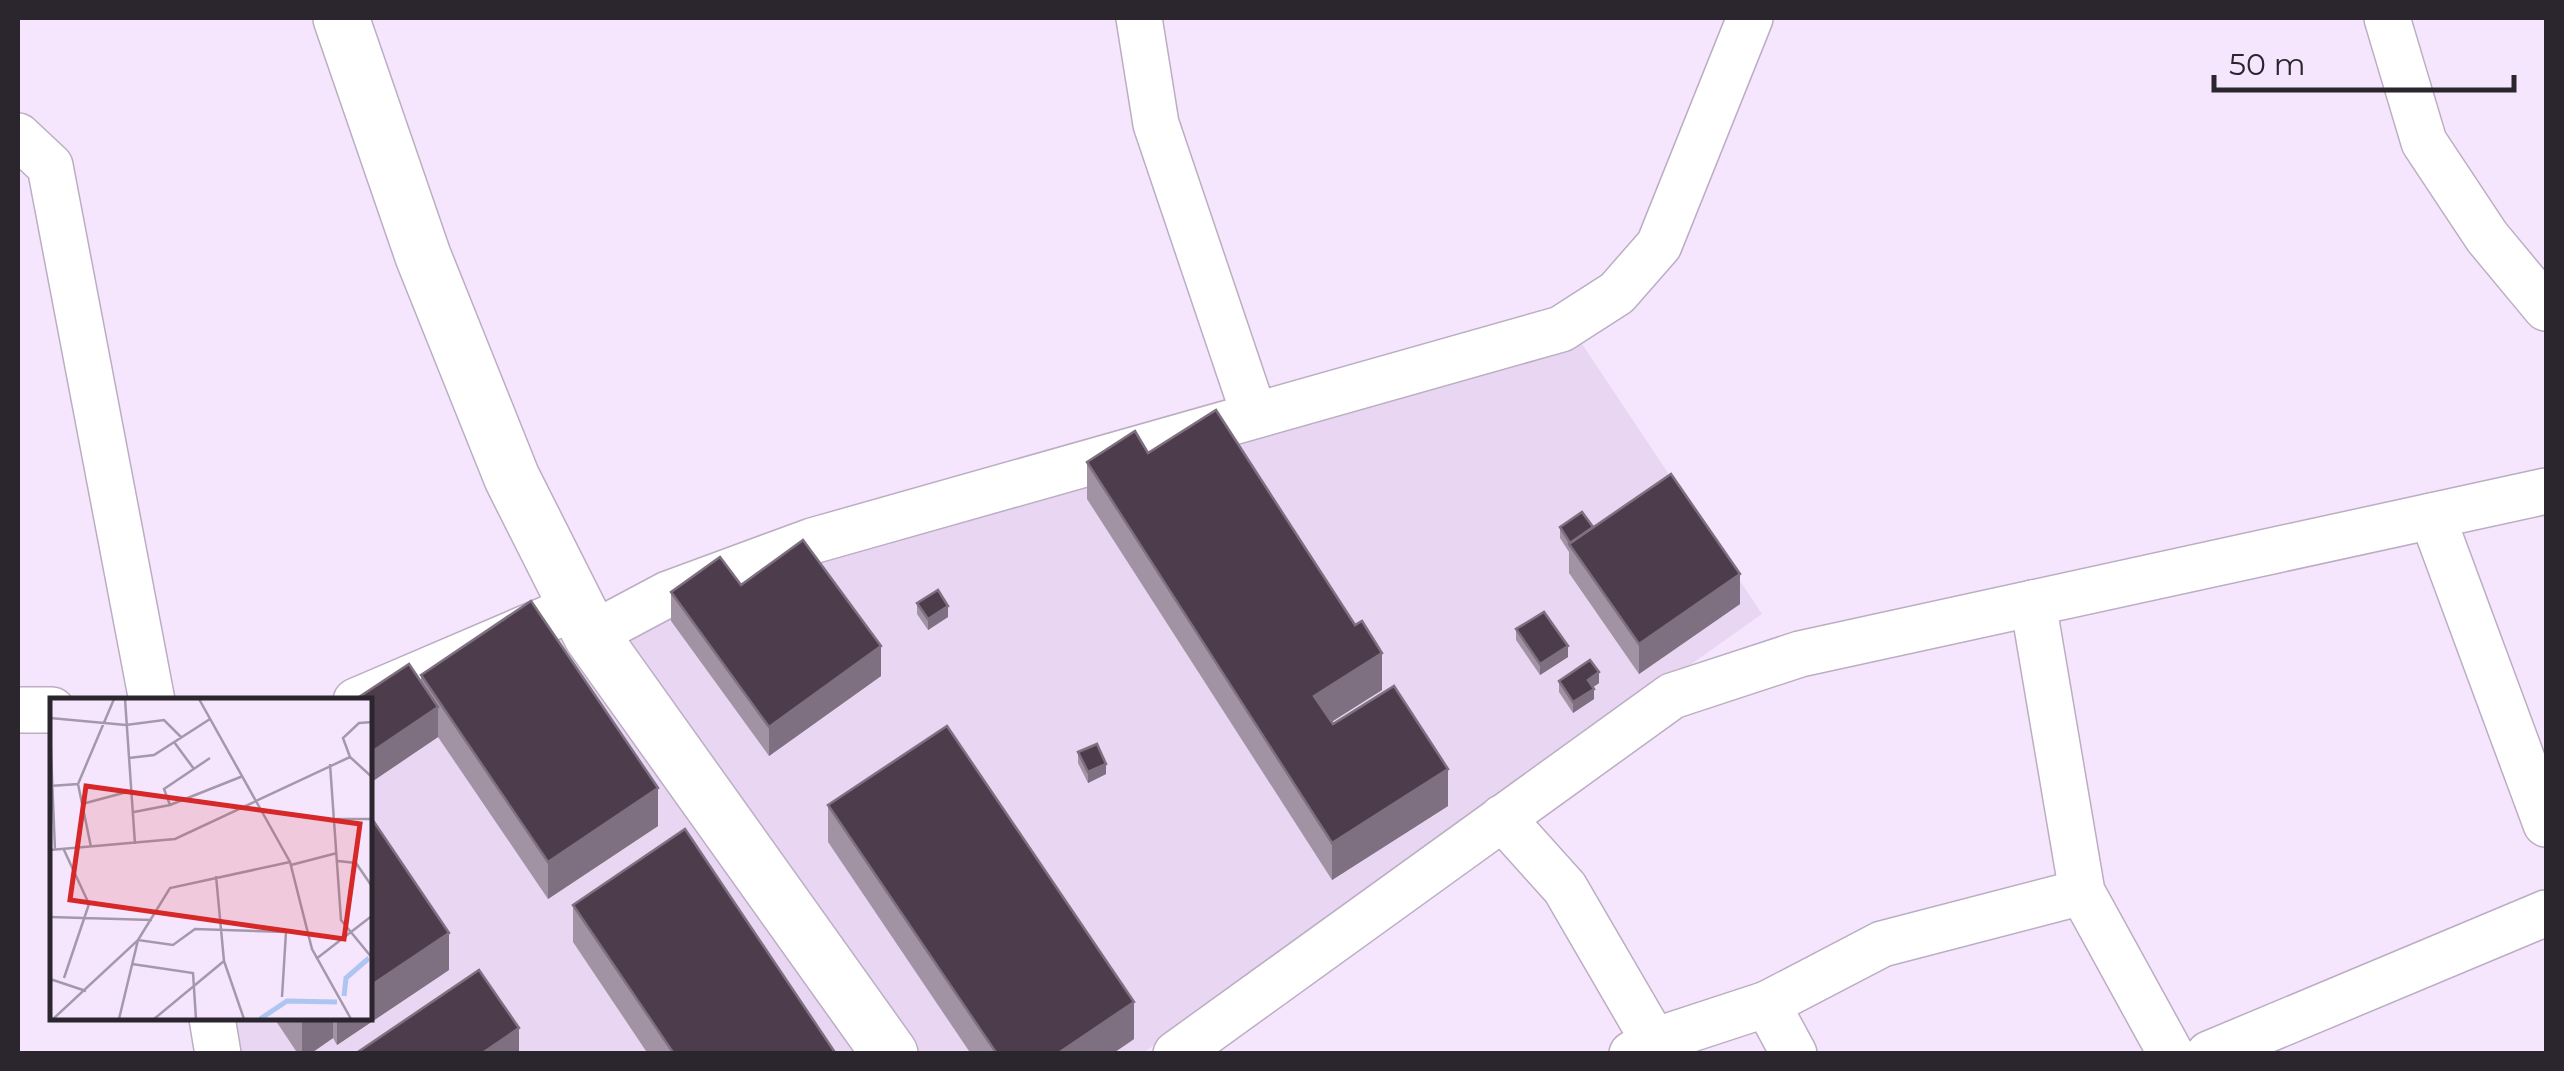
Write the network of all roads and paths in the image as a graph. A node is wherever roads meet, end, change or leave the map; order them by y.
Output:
1 (342, 18) edge
2 (1139, 18) edge
3 (1750, 18) edge
4 (2387, 18) edge
5 (18, 136) edge
6 (2546, 308) edge
7 (1254, 414) junction
8 (2546, 491) edge
9 (2432, 516) junction
10 (2033, 603) junction
11 (584, 620) junction
12 (151, 698) edge
13 (364, 698) edge
14 (18, 710) edge
15 (50, 710) edge
16 (1502, 818) junction
17 (2546, 824) edge
18 (2082, 892) junction
19 (2546, 913) edge
20 (1767, 1004) junction
21 (212, 1021) edge
22 (1643, 1047) edge
23 (218, 1054) edge
24 (890, 1054) edge
25 (1176, 1054) edge
26 (1794, 1054) edge
27 (2171, 1054) edge
28 (2209, 1054) edge

1 - 11 street
2 - 7 street
3 - 7 street
4 - 6 street
5 - 12 street
7 - 11 street
8 - 9 street
9 - 10 street
9 - 17 street
10 - 16 street
10 - 18 street
11 - 13 street
11 - 24 street
14 - 15 street
16 - 22 street
16 - 25 street
18 - 20 street
18 - 27 street
19 - 28 street
20 - 22 street
20 - 26 street
21 - 23 street

